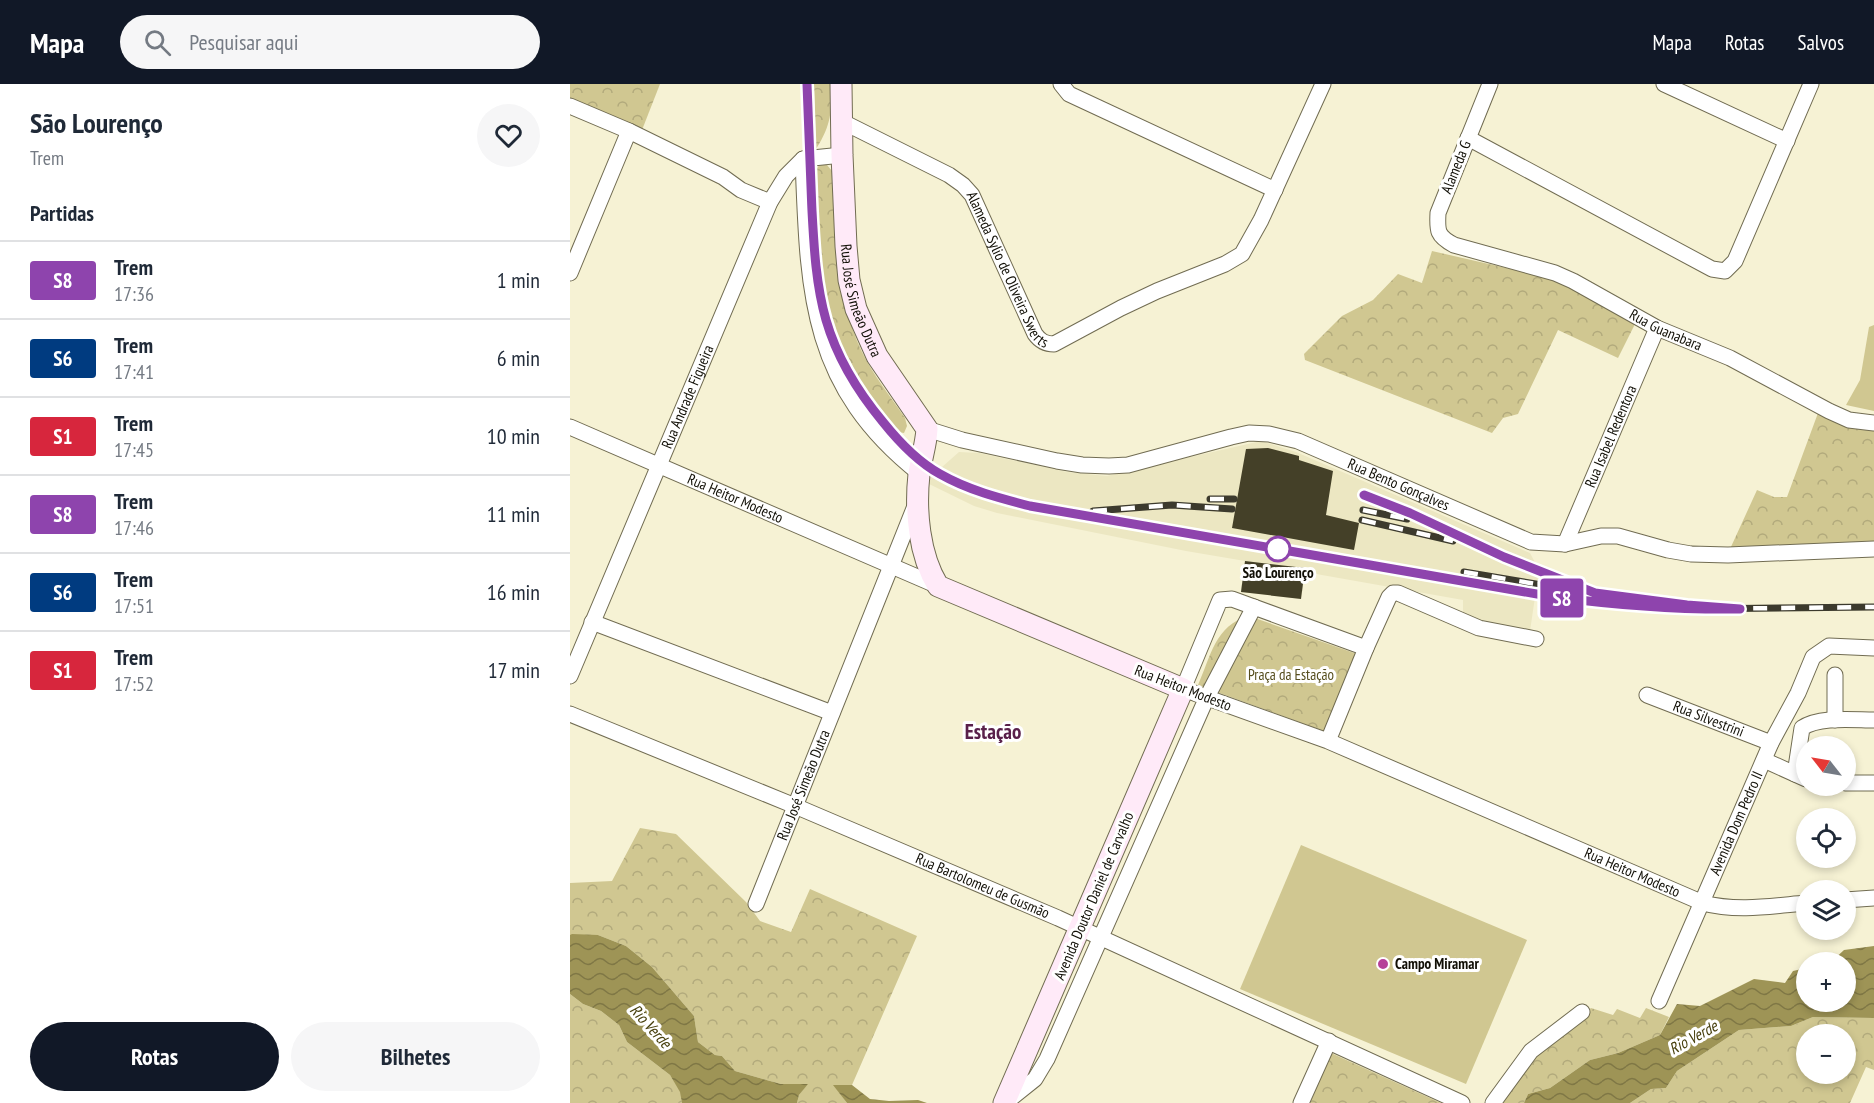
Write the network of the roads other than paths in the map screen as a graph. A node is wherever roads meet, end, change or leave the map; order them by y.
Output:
1 (841, 84) edge
2 (1061, 84) edge
3 (1323, 84) edge
4 (1490, 84) edge
5 (1664, 84) edge
6 (1810, 84) edge
7 (570, 106) edge
8 (843, 122) junction
9 (629, 131) junction
10 (1468, 138) junction
11 (1787, 141) junction
12 (842, 155) junction
13 (803, 159) junction
14 (1275, 190) junction
15 (770, 202) junction
16 (1454, 245) joint
17 (570, 273) edge
18 (1657, 328) junction
19 (1874, 423) edge
20 (570, 427) edge
21 (927, 429) junction
22 (659, 466) junction
23 (919, 473) junction
24 (917, 500) junction
25 (1565, 544) junction
26 (1874, 549) edge
27 (891, 565) junction
28 (938, 586) junction
29 (1254, 607) junction
30 (592, 622) junction
31 (1536, 639) dead end
32 (1366, 648) junction
33 (1874, 648) edge
34 (1835, 675) dead end
35 (570, 676) edge
36 (1183, 689) junction
37 (1647, 695) dead end
38 (1207, 698) junction
39 (832, 713) junction
40 (570, 714) edge
41 (1835, 720) junction
42 (1874, 720) edge
43 (1802, 736) edge
44 (1328, 741) junction
45 (1771, 743) junction
46 (1764, 760) junction
47 (1796, 775) edge
48 (1856, 783) edge
49 (1874, 783) edge
50 (795, 806) junction
51 (1874, 898) edge
52 (1856, 899) edge
53 (1703, 903) junction
54 (756, 904) dead end
55 (1796, 904) edge
56 (1081, 928) junction
57 (1101, 937) junction
58 (1659, 1001) dead end
59 (1582, 1012) dead end
60 (1329, 1041) junction
61 (1004, 1103) edge
62 (1301, 1103) edge
63 (1462, 1103) edge
64 (1493, 1103) edge

1 - 8 main road, Rua José Simeão Dutra
2 - 14 street
3 - 14 street
4 - 10 street, Alameda G
5 - 11 street
6 - 11 street
7 - 9 street
8 - 12 main road, Rua José Simeão Dutra
8 - 14 street, Alameda Sylio de Oliveira Swerts
9 - 15 street
9 - 17 street
10 - 11 street
10 - 16 street, Alameda G
12 - 13 street
12 - 21 main road, Rua José Simeão Dutra
13 - 15 street, Rua Andrade Figueira
13 - 23 street
15 - 22 street, Rua Andrade Figueira
16 - 18 street, Rua Guanabara
18 - 19 street, Rua Guanabara
18 - 25 street, Rua Isabel Redentora
20 - 22 street, Rua Heitor Modesto
21 - 23 main road, Rua José Simeão Dutra
21 - 25 street, Rua Bento Gonçalves
22 - 27 street, Rua Heitor Modesto
22 - 30 street, Rua Andrade Figueira
23 - 24 main road, Rua José Simeão Dutra
24 - 27 street, Rua José Simeão Dutra
24 - 28 main road, Rua José Simeão Dutra
25 - 26 street, Rua Bento Gonçalves
27 - 28 street, Rua Heitor Modesto
27 - 39 street, Rua José Simeão Dutra
28 - 36 main road, Rua Heitor Modesto
29 - 32 street
29 - 36 street
29 - 38 street
30 - 35 street, Rua Andrade Figueira
30 - 39 street
31 - 32 street
32 - 44 street
33 - 45 street, Avenida Dom Pedro II
34 - 41 street
36 - 38 street, Rua Heitor Modesto
36 - 56 main road, Avenida Doutor Daniel de Carvalho
37 - 45 street, Rua Silvestrini
38 - 44 street, Rua Heitor Modesto
38 - 57 street
39 - 50 street, Rua José Simeão Dutra
40 - 50 street, Rua Bartolomeu de Gusmão
41 - 42 street
41 - 43 street
44 - 53 street, Rua Heitor Modesto
45 - 46 street, Avenida Dom Pedro II
46 - 47 street
46 - 53 street, Avenida Dom Pedro II
48 - 49 street
50 - 54 street, Rua José Simeão Dutra
50 - 56 street, Rua Bartolomeu de Gusmão
51 - 52 street
53 - 55 street, Rua Heitor Modesto
53 - 58 street, Avenida Dom Pedro II
56 - 57 street, Rua Bartolomeu de Gusmão
56 - 61 main road, Avenida Doutor Daniel de Carvalho
57 - 60 street, Rua Bartolomeu de Gusmão
57 - 61 street
59 - 64 street
60 - 62 street
60 - 63 street, Rua Bartolomeu de Gusmão

